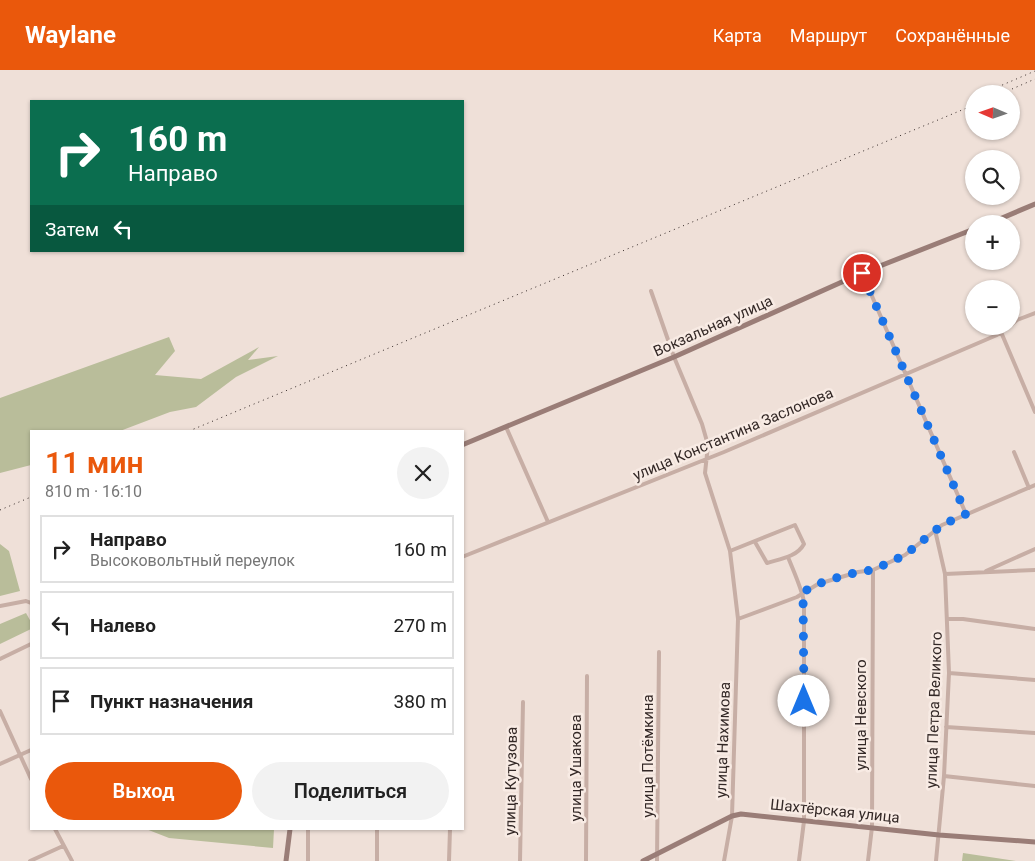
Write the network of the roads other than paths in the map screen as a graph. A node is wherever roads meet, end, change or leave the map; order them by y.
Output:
1 (1035, 204) edge
2 (1009, 215) edge
3 (965, 233) edge
4 (862, 273) junction
5 (651, 291) dead end
6 (1035, 314) edge
7 (1020, 319) edge
8 (994, 335) edge
9 (1002, 335) edge
10 (674, 357) junction
11 (907, 373) junction
12 (1035, 412) edge
13 (506, 427) junction
14 (464, 444) edge
15 (1014, 452) dead end
16 (706, 459) junction
17 (1035, 486) edge
18 (1029, 488) junction
19 (966, 514) junction
20 (548, 522) junction
21 (936, 530) junction
22 (755, 542) junction
23 (1035, 549) edge
24 (730, 551) junction
25 (464, 556) edge
26 (788, 557) junction
27 (873, 570) junction
28 (1035, 570) edge
29 (984, 572) junction
30 (945, 574) junction
31 (803, 592) junction
32 (30, 598) edge
33 (26, 600) junction
34 (30, 602) edge
35 (0, 606) edge
36 (738, 619) junction
37 (947, 619) junction
38 (1035, 629) edge
39 (30, 644) edge
40 (659, 652) dead end
41 (0, 659) edge
42 (949, 673) junction
43 (588, 676) dead end
44 (1035, 680) edge
45 (523, 702) dead end
46 (0, 711) edge
47 (946, 727) junction
48 (1035, 733) edge
49 (30, 750) edge
50 (20, 755) junction
51 (0, 764) edge
52 (944, 776) junction
53 (30, 777) edge
54 (1035, 786) edge
55 (732, 816) junction
56 (804, 821) junction
57 (872, 827) junction
58 (55, 830) edge
59 (290, 830) edge
60 (308, 830) edge
61 (377, 830) edge
62 (450, 830) edge
63 (939, 835) junction
64 (1035, 842) edge
65 (63, 846) junction
66 (658, 853) junction
67 (30, 861) edge
68 (72, 861) edge
69 (286, 861) edge
70 (308, 861) edge
71 (377, 861) edge
72 (450, 861) edge
73 (520, 861) edge
74 (586, 861) edge
75 (643, 861) edge
76 (657, 861) edge
77 (724, 861) edge
78 (800, 861) edge
79 (868, 861) edge
80 (936, 861) edge

1 - 2 main road
3 - 4 main road, Вокзальная улица
4 - 10 main road, Вокзальная улица
4 - 11 street
5 - 10 street, улица Нахимова
6 - 7 street, улица Константина Заслонова
8 - 11 street, улица Константина Заслонова
9 - 12 street
10 - 13 main road, Вокзальная улица
10 - 16 street, улица Нахимова
11 - 16 street, улица Константина Заслонова
11 - 19 street
13 - 14 main road, Вокзальная улица
13 - 20 street
15 - 18 street
16 - 20 street, улица Константина Заслонова
16 - 24 street, улица Нахимова
17 - 18 street
18 - 19 street
19 - 21 street
20 - 25 street, улица Константина Заслонова
21 - 27 street
21 - 30 street, улица Петра Великого
22 - 24 street
22 - 26 street
22 - 26 street
23 - 29 street
24 - 36 street, улица Нахимова
26 - 31 street
27 - 31 street
27 - 57 street, улица Невского
28 - 29 street
29 - 30 street
30 - 37 street, улица Петра Великого
31 - 36 street
31 - 56 street
32 - 33 street
33 - 34 street
33 - 35 street
36 - 55 street, улица Нахимова
37 - 38 street
37 - 42 street, улица Петра Великого
39 - 41 street
40 - 66 street, улица Потёмкина
42 - 44 street
42 - 47 street, улица Петра Великого
43 - 74 street, улица Ушакова
45 - 73 street, улица Кутузова
46 - 50 street
47 - 48 street
47 - 52 street, улица Петра Великого
49 - 50 street
50 - 51 street
50 - 53 street
52 - 54 street
52 - 63 street, улица Петра Великого
55 - 56 main road, Шахтёрская улица
55 - 66 main road, Шахтёрская улица
55 - 77 street, улица Нахимова
56 - 57 main road, Шахтёрская улица
56 - 78 street
57 - 63 main road, Шахтёрская улица
57 - 79 street, улица Невского
58 - 65 street
59 - 69 main road
60 - 70 street
61 - 71 street
62 - 72 street
63 - 64 main road, Шахтёрская улица
63 - 80 street, улица Петра Великого
65 - 67 street
65 - 68 street
66 - 75 main road, Шахтёрская улица
66 - 76 street, улица Потёмкина

